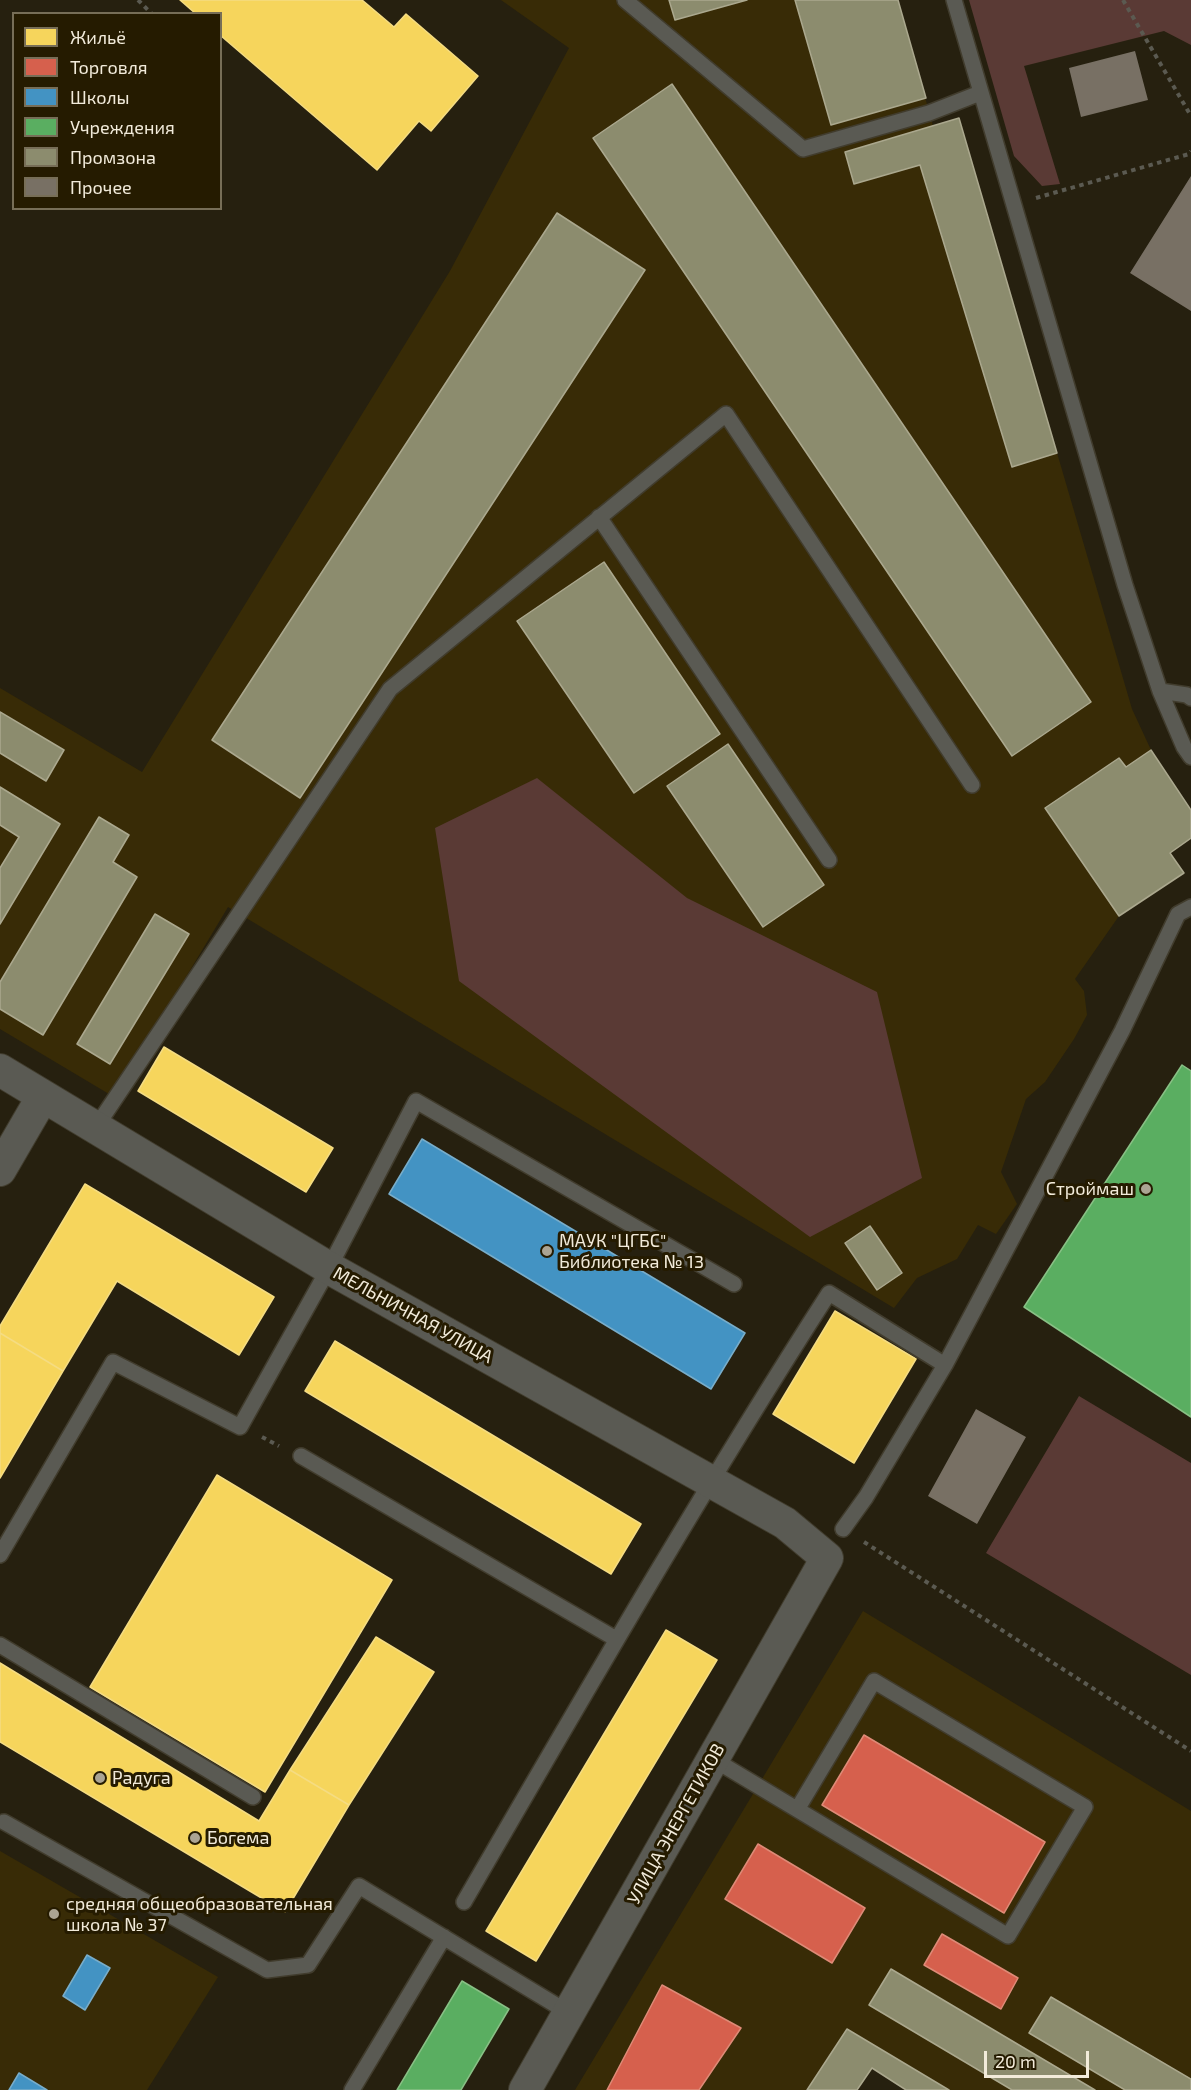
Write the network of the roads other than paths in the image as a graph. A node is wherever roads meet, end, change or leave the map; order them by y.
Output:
1 (625, 0) edge
2 (954, 0) edge
3 (980, 93) junction
4 (599, 517) junction
5 (1160, 691) junction
6 (1191, 698) edge
7 (1191, 756) edge
8 (972, 785) dead end
9 (829, 860) dead end
10 (1191, 907) edge
11 (0, 1070) edge
12 (43, 1096) junction
13 (96, 1127) junction
14 (0, 1170) edge
15 (328, 1268) junction
16 (734, 1284) dead end
17 (945, 1365) junction
18 (301, 1456) road end
19 (712, 1481) junction
20 (843, 1529) road end
21 (0, 1556) edge
22 (826, 1558) joint
23 (616, 1639) junction
24 (0, 1645) edge
25 (713, 1759) junction
26 (253, 1797) dead end
27 (798, 1809) junction
28 (4, 1822) dead end
29 (464, 1902) dead end
30 (444, 1937) junction
31 (570, 2013) junction
32 (352, 2090) edge
33 (525, 2090) edge

1 - 3 lane
2 - 3 lane
3 - 5 lane
4 - 8 lane
4 - 9 lane
4 - 13 lane
5 - 6 lane
5 - 7 lane
10 - 17 lane
11 - 12 street, МЕЛЬНИЧНАЯ УЛИЦА
12 - 13 street, МЕЛЬНИЧНАЯ УЛИЦА
12 - 14 street
13 - 15 street, МЕЛЬНИЧНАЯ УЛИЦА
15 - 16 lane
15 - 19 street, МЕЛЬНИЧНАЯ УЛИЦА
15 - 21 lane
17 - 19 lane
17 - 20 lane
18 - 23 lane
19 - 22 street, МЕЛЬНИЧНАЯ УЛИЦА
19 - 23 lane
22 - 25 street, УЛИЦА ЭНЕРГЕТИКОВ
23 - 29 lane
24 - 26 lane
25 - 27 lane
25 - 31 street, УЛИЦА ЭНЕРГЕТИКОВ
27 - 27 lane
28 - 30 lane
30 - 31 lane
30 - 32 lane
31 - 33 street, УЛИЦА ЭНЕРГЕТИКОВ

